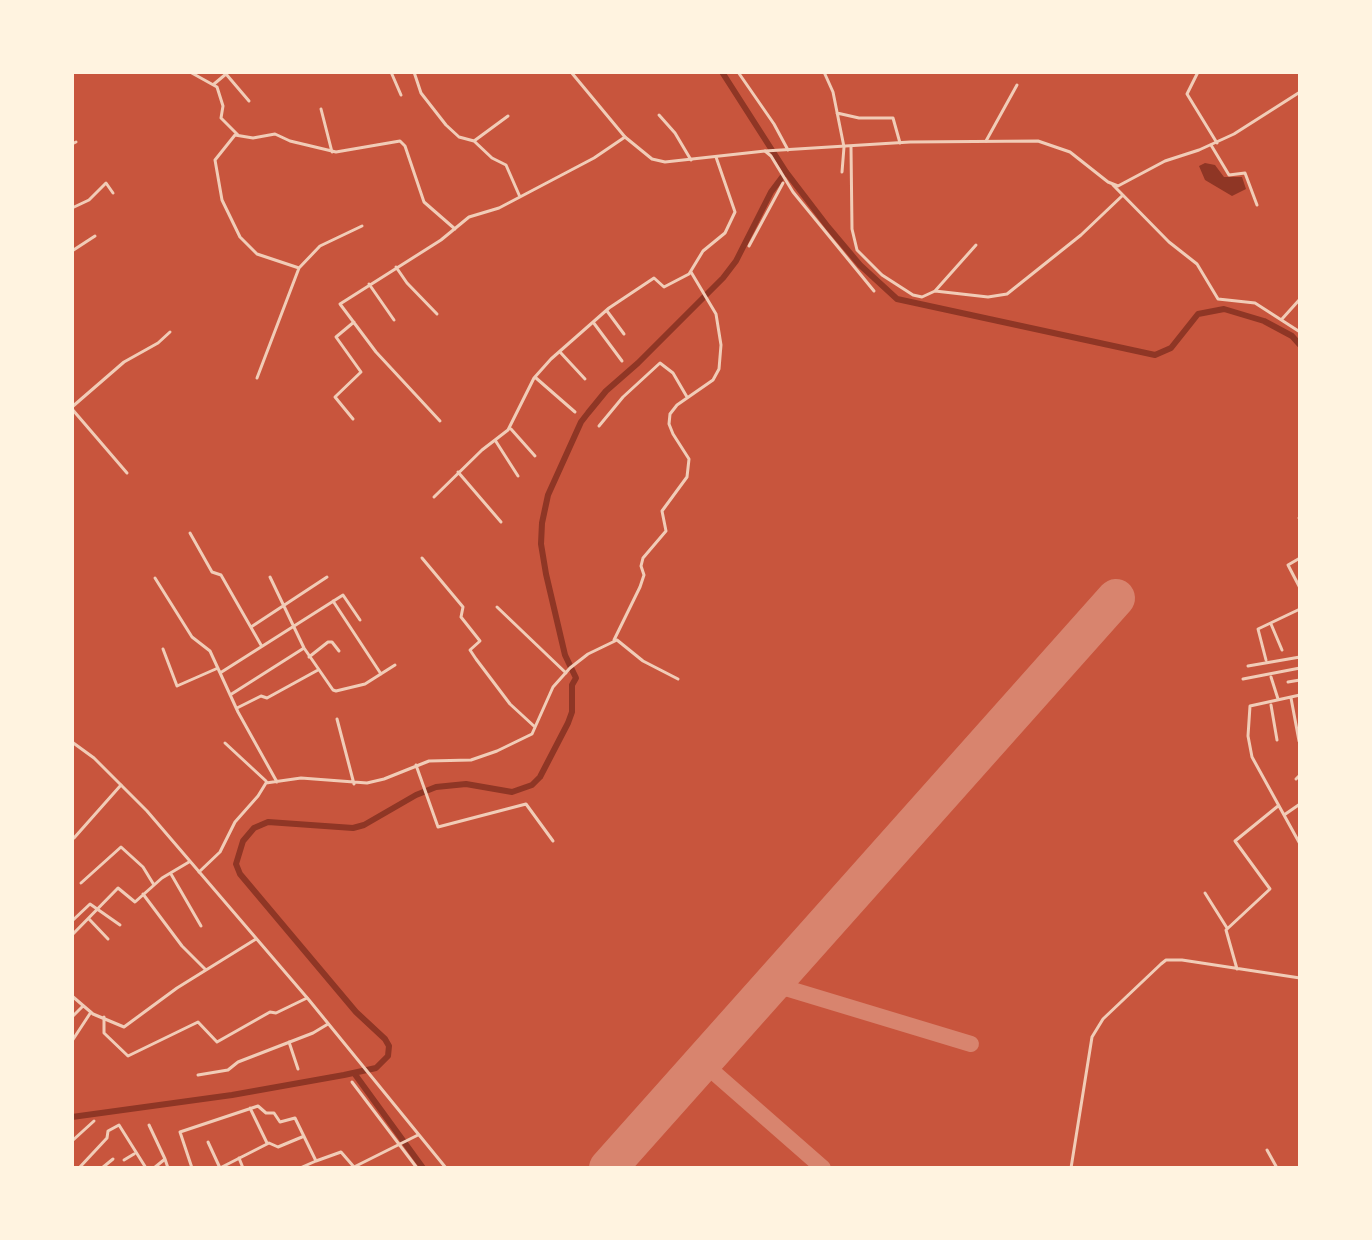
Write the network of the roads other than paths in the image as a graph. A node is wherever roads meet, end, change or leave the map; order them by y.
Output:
1 (190, 72) edge
2 (391, 72) edge
3 (414, 72) edge
4 (572, 72) edge
5 (738, 72) edge
6 (824, 72) edge
7 (1198, 72) edge
8 (214, 84) junction
9 (1017, 85) dead end
10 (1300, 92) edge
11 (401, 95) dead end
12 (249, 101) dead end
13 (321, 109) dead end
14 (837, 113) junction
15 (659, 115) dead end
16 (508, 116) dead end
17 (238, 135) junction
18 (625, 137) junction
19 (474, 141) junction
20 (986, 141) junction
21 (900, 143) junction
22 (1217, 143) junction
23 (1211, 145) junction
24 (844, 147) junction
25 (851, 147) junction
26 (786, 150) junction
27 (766, 151) junction
28 (332, 152) junction
29 (716, 157) junction
30 (691, 160) junction
31 (842, 172) dead end
32 (784, 181) junction
33 (1113, 185) junction
34 (113, 193) dead end
35 (1123, 195) junction
36 (520, 197) junction
37 (1257, 205) dead end
38 (72, 208) edge
39 (362, 226) dead end
40 (455, 229) junction
41 (95, 236) dead end
42 (976, 245) dead end
43 (749, 246) dead end
44 (72, 251) edge
45 (396, 267) junction
46 (299, 268) junction
47 (691, 272) junction
48 (369, 284) junction
49 (874, 291) dead end
50 (935, 291) junction
51 (1300, 299) edge
52 (606, 310) junction
53 (437, 314) dead end
54 (1282, 319) junction
55 (394, 320) dead end
56 (354, 322) junction
57 (593, 322) junction
58 (170, 332) dead end
59 (1300, 332) edge
60 (624, 334) dead end
61 (559, 352) junction
62 (622, 361) dead end
63 (535, 377) junction
64 (257, 378) dead end
65 (585, 379) dead end
66 (688, 398) junction
67 (72, 408) edge
68 (575, 412) dead end
69 (353, 419) dead end
70 (440, 421) dead end
71 (599, 426) dead end
72 (510, 427) junction
73 (495, 440) junction
74 (535, 456) dead end
75 (458, 472) junction
76 (127, 473) dead end
77 (518, 476) dead end
78 (434, 497) dead end
79 (501, 522) dead end
80 (190, 533) dead end
81 (422, 558) dead end
82 (1300, 558) edge
83 (270, 577) dead end
84 (327, 577) dead end
85 (155, 578) dead end
86 (1300, 588) edge
87 (333, 601) junction
88 (283, 605) junction
89 (497, 607) dead end
90 (1300, 609) edge
91 (360, 620) dead end
92 (1271, 624) junction
93 (251, 627) junction
94 (294, 627) junction
95 (613, 642) junction
96 (262, 646) junction
97 (304, 648) junction
98 (163, 649) dead end
99 (1282, 650) dead end
100 (339, 651) dead end
101 (309, 657) junction
102 (1300, 657) edge
103 (1266, 660) dead end
104 (395, 665) dead end
105 (1248, 666) dead end
106 (1300, 668) edge
107 (219, 670) junction
108 (318, 670) junction
109 (566, 673) junction
110 (381, 674) junction
111 (1271, 677) dead end
112 (678, 679) dead end
113 (1243, 679) dead end
114 (1300, 680) edge
115 (1288, 682) dead end
116 (230, 695) junction
117 (1300, 695) edge
118 (1290, 697) junction
119 (1278, 699) junction
120 (1270, 703) junction
121 (237, 708) junction
122 (337, 719) dead end
123 (535, 727) junction
124 (1277, 740) dead end
125 (1299, 741) edge
126 (72, 742) edge
127 (225, 743) dead end
128 (416, 765) junction
129 (277, 782) junction
130 (268, 783) junction
131 (354, 784) junction
132 (121, 785) junction
133 (1300, 804) edge
134 (1278, 806) junction
135 (1284, 815) junction
136 (74, 838) edge
137 (553, 841) dead end
138 (1300, 844) edge
139 (190, 861) junction
140 (170, 873) junction
141 (200, 874) junction
142 (81, 883) dead end
143 (154, 885) junction
144 (1205, 893) dead end
145 (143, 894) junction
146 (99, 908) junction
147 (88, 918) junction
148 (72, 921) edge
149 (120, 925) dead end
150 (201, 926) dead end
151 (1227, 928) junction
152 (72, 935) edge
153 (108, 939) dead end
154 (256, 939) junction
155 (1237, 969) junction
156 (206, 970) junction
157 (1300, 978) edge
158 (72, 996) edge
159 (307, 998) junction
160 (83, 1005) junction
161 (91, 1012) junction
162 (72, 1017) edge
163 (104, 1017) junction
164 (328, 1024) junction
165 (72, 1041) edge
166 (289, 1042) junction
167 (298, 1069) dead end
168 (198, 1075) dead end
169 (352, 1082) dead end
170 (250, 1108) junction
171 (94, 1121) dead end
172 (149, 1125) dead end
173 (418, 1135) junction
174 (303, 1136) junction
175 (72, 1141) edge
176 (208, 1142) dead end
177 (267, 1143) junction
178 (398, 1144) junction
179 (1267, 1150) dead end
180 (136, 1153) junction
181 (239, 1158) junction
182 (113, 1159) dead end
183 (165, 1159) junction
184 (124, 1160) dead end
185 (316, 1161) junction
186 (79, 1168) edge
187 (102, 1168) edge
188 (146, 1168) edge
189 (154, 1168) edge
190 (168, 1168) edge
191 (192, 1168) edge
192 (220, 1168) edge
193 (243, 1168) edge
194 (300, 1168) edge
195 (353, 1168) edge
196 (417, 1168) edge
197 (446, 1168) edge
198 (1071, 1168) edge
199 (1277, 1168) edge

1 - 8 street
2 - 11 street
3 - 19 street
4 - 18 street
5 - 26 street
6 - 14 street
7 - 22 street
8 - 12 street
8 - 17 street
9 - 20 street
10 - 22 street
13 - 28 street
14 - 21 street
14 - 24 street
15 - 30 street
16 - 19 street
17 - 28 street
17 - 46 street
18 - 30 street
18 - 36 street
19 - 36 street
20 - 21 street
20 - 33 street
21 - 25 street
22 - 23 street
23 - 33 street
23 - 37 street
24 - 25 street
24 - 26 street
24 - 31 street
25 - 50 street
26 - 27 street
27 - 29 street
27 - 32 street
28 - 40 street
29 - 30 street
29 - 47 street
32 - 43 street
32 - 49 street
33 - 35 street
34 - 38 street
35 - 50 street
35 - 54 street
36 - 40 street
39 - 46 street
40 - 45 street
41 - 44 street
42 - 50 street
45 - 48 street
45 - 53 street
46 - 64 street
47 - 52 street
47 - 66 street
48 - 55 street
48 - 56 street
51 - 54 street
52 - 57 street
52 - 60 street
54 - 59 street
56 - 69 street
56 - 70 street
57 - 61 street
57 - 62 street
58 - 67 street
61 - 63 street
61 - 65 street
63 - 68 street
63 - 72 street
66 - 71 street
66 - 95 street
67 - 76 street
72 - 73 street
72 - 74 street
73 - 75 street
73 - 77 street
75 - 78 street
75 - 79 street
80 - 93 street
81 - 123 street
82 - 86 street
83 - 88 street
84 - 88 street
85 - 107 street
87 - 91 street
87 - 94 street
87 - 110 street
88 - 93 street
88 - 94 street
89 - 109 street
90 - 92 street
92 - 99 street
92 - 103 street
93 - 96 street
94 - 96 street
94 - 97 street
95 - 109 street
95 - 112 street
96 - 107 street
97 - 101 street
97 - 116 street
98 - 107 street
100 - 101 street
101 - 108 street
102 - 105 street
104 - 110 street
106 - 113 street
107 - 116 street
108 - 110 street
108 - 121 street
109 - 123 street
111 - 119 street
114 - 115 street
116 - 121 street
117 - 118 street
118 - 119 street
118 - 125 street
119 - 120 street
120 - 124 street
120 - 134 street
121 - 129 street
122 - 131 street
123 - 128 street
126 - 132 street
127 - 130 street
128 - 131 street
128 - 137 street
129 - 130 street
129 - 131 street
130 - 141 street
132 - 136 street
132 - 139 street
133 - 135 street
134 - 135 street
134 - 151 street
135 - 138 street
139 - 140 street
139 - 141 street
140 - 143 street
140 - 150 street
141 - 154 street
142 - 143 street
143 - 145 street
144 - 151 street
145 - 146 street
145 - 156 street
146 - 147 street
146 - 148 street
146 - 149 street
147 - 152 street
147 - 153 street
151 - 155 street
154 - 156 street
154 - 159 street
155 - 157 street
155 - 198 street
156 - 163 street
158 - 160 street
159 - 163 street
159 - 164 street
160 - 161 street
160 - 162 street
161 - 163 street
161 - 165 street
164 - 166 street
164 - 173 street
166 - 167 street
166 - 168 street
169 - 178 street
170 - 174 street
170 - 177 street
170 - 191 street
171 - 175 street
172 - 183 street
173 - 178 street
173 - 197 street
174 - 177 street
174 - 185 street
176 - 192 street
177 - 181 street
178 - 195 street
178 - 196 street
179 - 199 street
180 - 184 street
180 - 186 street
180 - 188 street
181 - 192 street
181 - 193 street
182 - 187 street
183 - 189 street
183 - 190 street
185 - 194 street
185 - 195 street

